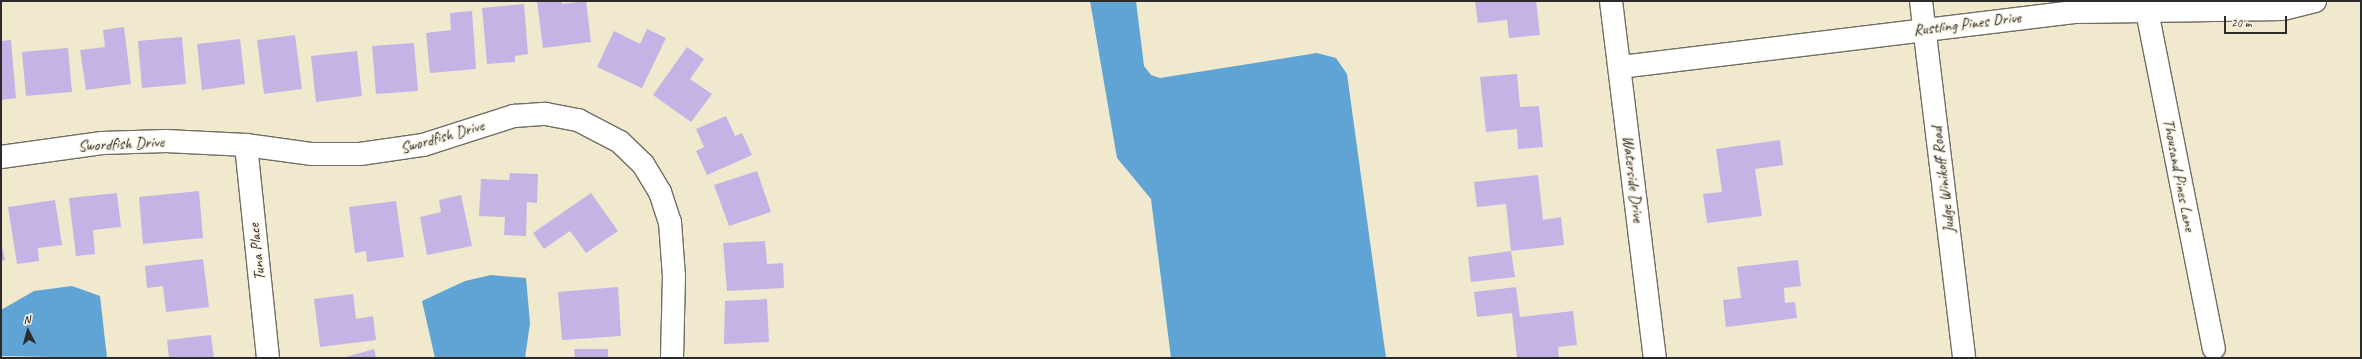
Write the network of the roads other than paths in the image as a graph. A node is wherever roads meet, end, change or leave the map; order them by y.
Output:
1 (1611, 1) edge
2 (1921, 1) edge
3 (2315, 1) edge
4 (2146, 6) edge
5 (1924, 29) junction
6 (1620, 67) junction
7 (246, 145) junction
8 (1, 157) edge
9 (2215, 355) edge
10 (268, 358) edge
11 (672, 358) edge
12 (1655, 358) edge
13 (1964, 358) edge

1 - 6 street, Waterside Drive
2 - 5 street, Judge Winikoff Road
3 - 4 street, Rustling Pines Drive
4 - 5 street, Rustling Pines Drive
4 - 9 street, Thousand Pines Lane
5 - 6 street, Rustling Pines Drive
5 - 13 street, Judge Winikoff Road
6 - 12 street, Waterside Drive
7 - 8 street, Swordfish Drive
7 - 10 street, Tuna Place
7 - 11 street, Swordfish Drive

